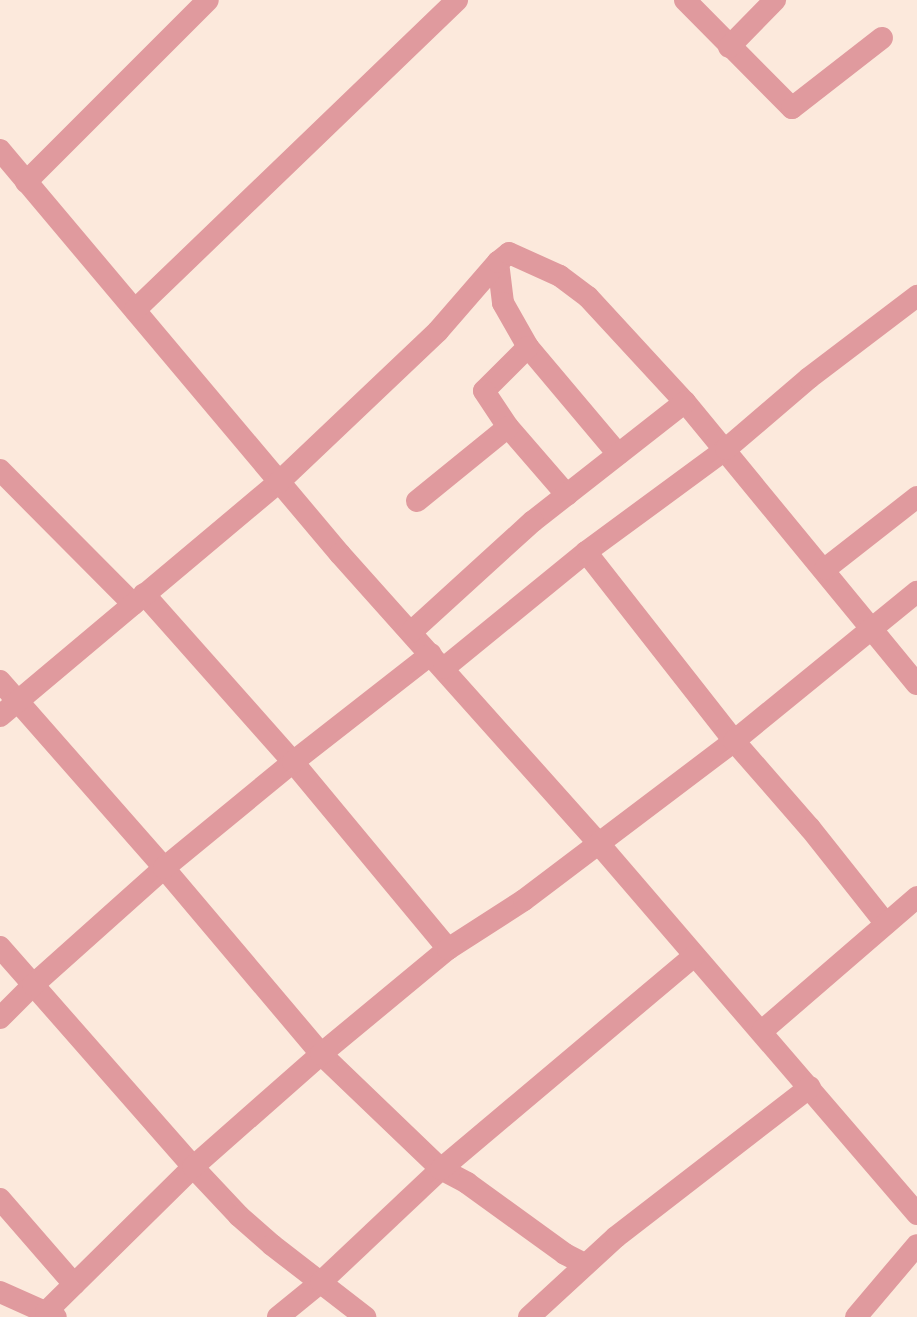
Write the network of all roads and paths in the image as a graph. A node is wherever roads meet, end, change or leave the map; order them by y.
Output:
1 (208, 0) edge
2 (457, 0) edge
3 (685, 0) edge
4 (775, 0) edge
5 (882, 38) dead end
6 (729, 47) junction
7 (0, 150) edge
8 (26, 182) junction
9 (498, 262) junction
10 (917, 296) edge
11 (135, 310) junction
12 (528, 347) junction
13 (685, 402) junction
14 (508, 427) junction
15 (726, 449) junction
16 (618, 454) junction
17 (0, 470) edge
18 (279, 482) junction
19 (567, 495) junction
20 (917, 497) edge
21 (417, 501) dead end
22 (586, 552) junction
23 (825, 569) junction
24 (139, 599) junction
25 (912, 601) edge
26 (872, 631) junction
27 (411, 632) junction
28 (438, 661) junction
29 (0, 681) edge
30 (917, 684) edge
31 (17, 701) junction
32 (0, 716) edge
33 (734, 741) junction
34 (293, 762) junction
35 (599, 844) junction
36 (164, 868) junction
37 (917, 897) edge
38 (886, 924) junction
39 (0, 947) edge
40 (448, 949) junction
41 (694, 956) junction
42 (33, 985) junction
43 (0, 1018) edge
44 (762, 1031) junction
45 (321, 1054) junction
46 (810, 1087) junction
47 (193, 1167) junction
48 (441, 1168) junction
49 (0, 1198) edge
50 (917, 1214) edge
51 (917, 1245) edge
52 (585, 1264) junction
53 (321, 1282) junction
54 (74, 1284) junction
55 (0, 1292) edge
56 (51, 1314) edge
57 (278, 1317) edge
58 (365, 1317) edge
59 (529, 1317) edge
60 (856, 1317) edge

1 - 8 street
2 - 11 street
3 - 6 street
4 - 6 street
5 - 6 street
7 - 8 street
8 - 11 street
9 - 12 street
9 - 13 street
9 - 18 street
10 - 15 street
11 - 18 street
12 - 14 street
12 - 16 street
13 - 15 street
13 - 16 street
14 - 19 street
14 - 21 street
15 - 22 street
15 - 23 street
16 - 19 street
17 - 24 street
18 - 24 street
18 - 27 street
19 - 27 street
20 - 23 street
22 - 28 street
22 - 33 street
23 - 26 street
24 - 31 street
24 - 34 street
25 - 26 street
26 - 30 street
26 - 33 street
27 - 28 street
28 - 34 street
28 - 35 street
29 - 31 street
31 - 32 street
31 - 36 street
33 - 35 street
33 - 38 street
34 - 36 street
34 - 40 street
35 - 40 street
35 - 41 street
36 - 42 street
36 - 45 street
37 - 38 street
38 - 44 street
39 - 42 street
40 - 45 street
41 - 44 street
41 - 48 street
42 - 43 street
42 - 47 street
44 - 46 street
45 - 47 street
45 - 48 street
46 - 50 street
46 - 52 street
47 - 53 street
47 - 54 street
48 - 52 street
48 - 53 street
49 - 54 street
51 - 60 street
52 - 59 street
53 - 57 street
53 - 58 street
54 - 56 street
55 - 56 street

